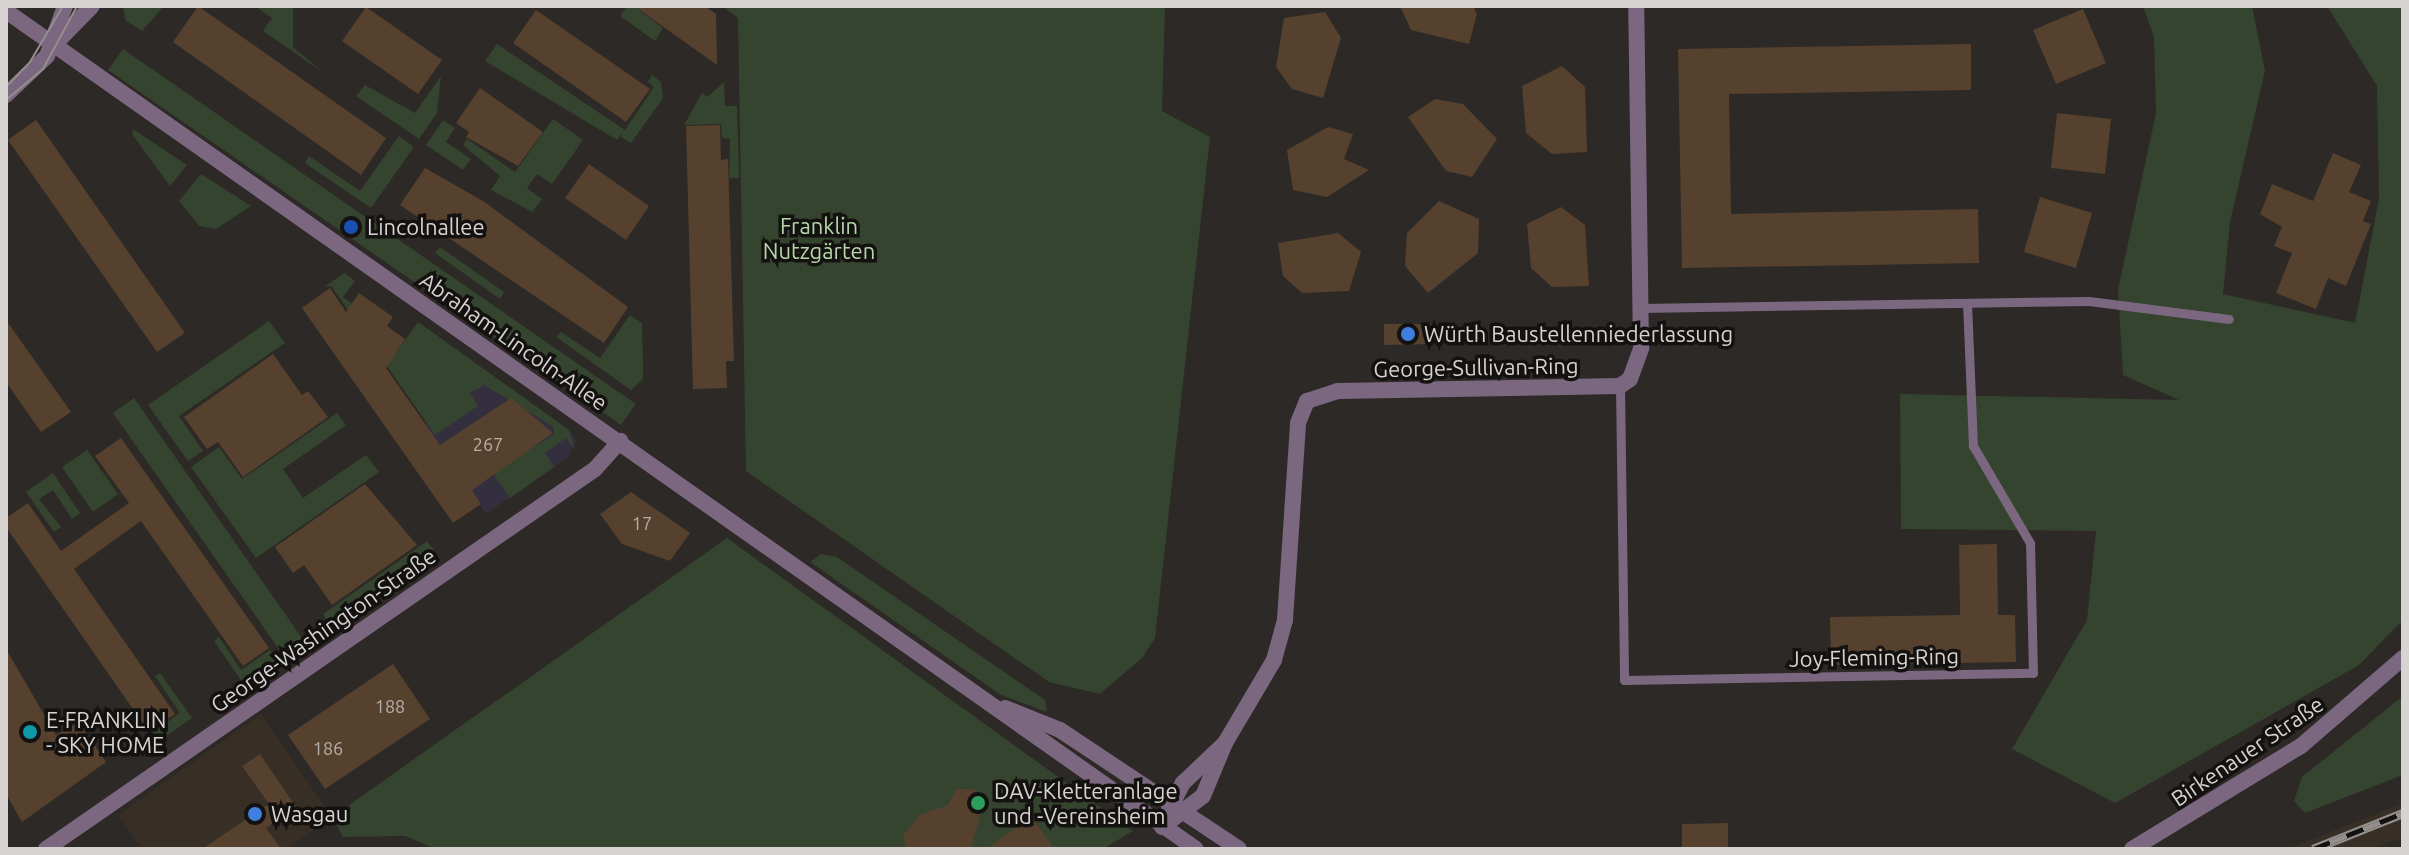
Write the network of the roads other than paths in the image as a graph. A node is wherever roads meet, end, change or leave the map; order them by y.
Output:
1 (65, 6) edge
2 (1636, 6) edge
3 (6, 11) edge
4 (88, 11) edge
5 (54, 45) junction
6 (6, 95) edge
7 (1967, 303) junction
8 (1641, 308) junction
9 (2229, 319) dead end
10 (1620, 386) junction
11 (620, 441) junction
12 (2403, 658) edge
13 (998, 706) junction
14 (1225, 743) junction
15 (1177, 809) junction
16 (1162, 827) junction
17 (2139, 847) edge
18 (46, 849) edge
19 (1196, 849) edge
20 (1239, 849) edge

1 - 5 street
2 - 8 street
3 - 5 street, Abraham-Lincoln-Allee
4 - 5 street
5 - 6 street
5 - 11 street, Abraham-Lincoln-Allee
7 - 8 lane
7 - 9 lane
7 - 10 lane, Joy-Fleming-Ring
8 - 10 street
10 - 14 street, George-Sullivan-Ring
11 - 13 street, Abraham-Lincoln-Allee
11 - 18 street, George-Washington-Straße
12 - 17 street, Birkenauer Straße
13 - 15 street, Abraham-Lincoln-Allee
13 - 16 street, Abraham-Lincoln-Allee
14 - 15 street, George-Sullivan-Ring
14 - 15 street, George-Sullivan-Ring
15 - 16 street, George-Sullivan-Ring
15 - 20 street, Abraham-Lincoln-Allee
16 - 19 street, Abraham-Lincoln-Allee

